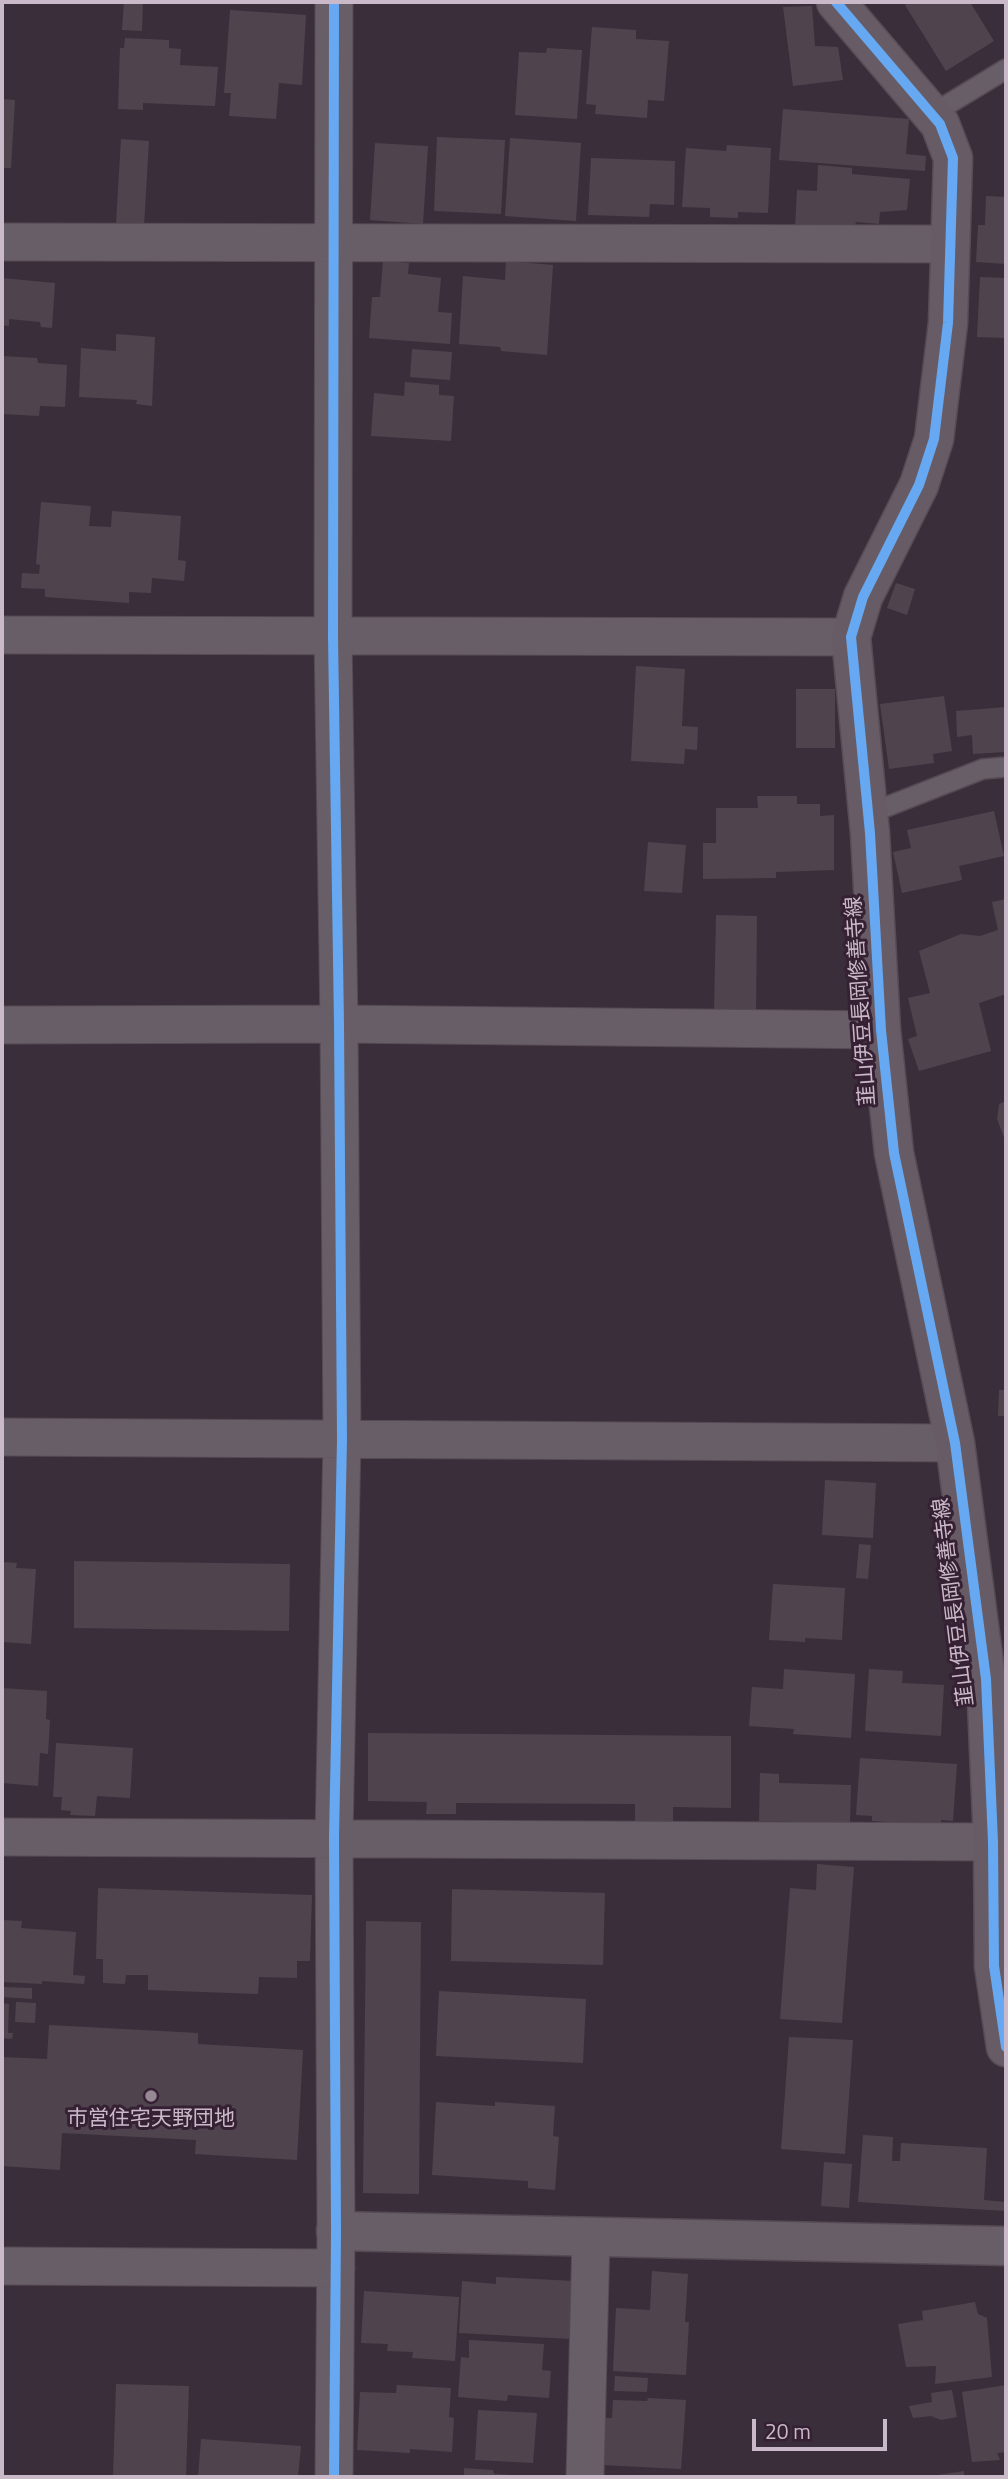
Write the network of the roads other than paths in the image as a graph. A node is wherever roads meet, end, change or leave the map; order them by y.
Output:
1 (334, 2) edge
2 (836, 2) edge
3 (1006, 69) edge
4 (932, 114) junction
5 (2, 242) edge
6 (333, 243) junction
7 (951, 244) junction
8 (2, 635) edge
9 (333, 636) junction
10 (851, 637) junction
11 (1006, 767) edge
12 (868, 814) junction
13 (339, 1024) junction
14 (2, 1025) edge
15 (881, 1030) junction
16 (2, 1437) edge
17 (342, 1438) junction
18 (955, 1443) junction
19 (2, 1837) edge
20 (334, 1837) junction
21 (993, 1842) junction
22 (1006, 2047) edge
23 (591, 2236) junction
24 (1006, 2246) edge
25 (336, 2250) junction
26 (2, 2266) edge
27 (334, 2477) edge
28 (585, 2477) edge

1 - 6 street
2 - 4 main road, 韮山伊豆長岡修善寺線
3 - 4 lane
4 - 7 main road, 韮山伊豆長岡修善寺線
5 - 6 street
6 - 7 street
6 - 9 street
7 - 10 main road, 韮山伊豆長岡修善寺線
8 - 9 street
9 - 10 street
9 - 13 street
10 - 12 main road, 韮山伊豆長岡修善寺線
11 - 12 lane
12 - 15 main road, 韮山伊豆長岡修善寺線
13 - 14 street
13 - 15 street
13 - 17 street
15 - 18 main road, 韮山伊豆長岡修善寺線
16 - 17 street
17 - 18 street
17 - 20 street
18 - 21 main road, 韮山伊豆長岡修善寺線
19 - 20 street
20 - 21 street
20 - 25 street
21 - 22 main road, 韮山伊豆長岡修善寺線
23 - 24 street
23 - 25 street
23 - 28 street
25 - 26 street
25 - 27 street

